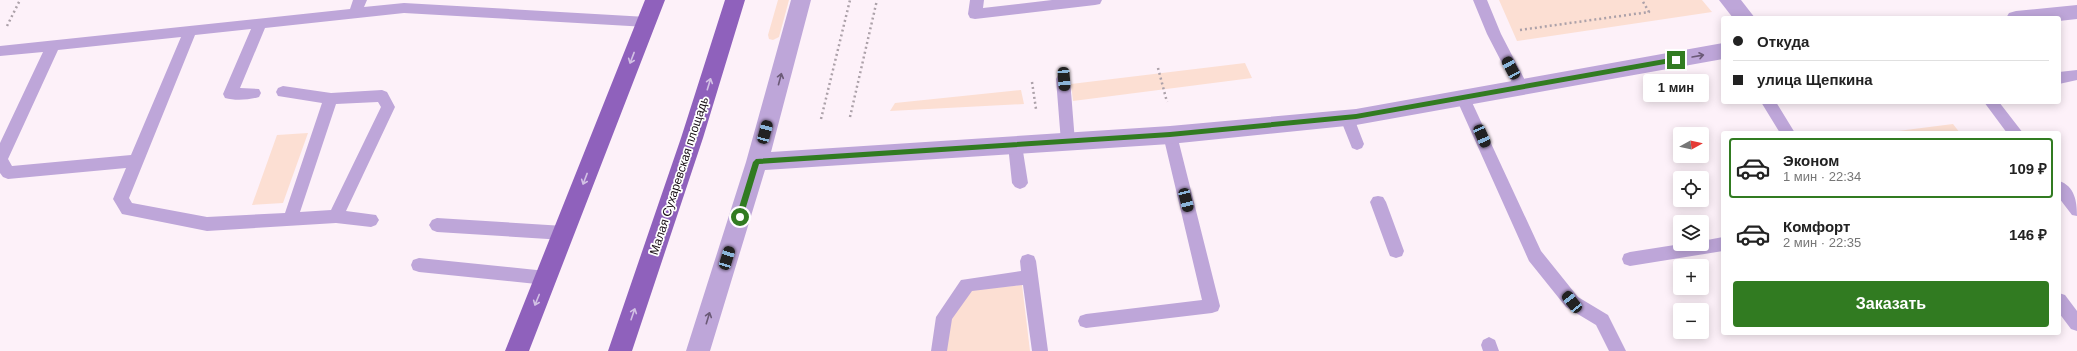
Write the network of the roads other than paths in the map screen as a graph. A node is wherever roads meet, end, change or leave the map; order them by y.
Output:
1 (360, 0) edge
2 (655, 0) edge
3 (735, 0) edge
4 (801, 0) edge
5 (977, 0) edge
6 (1095, 0) edge
7 (1480, 0) edge
8 (1730, 0) edge
9 (2077, 12) edge
10 (355, 14) junction
11 (1743, 16) edge
12 (2037, 16) edge
13 (647, 22) junction
14 (260, 24) junction
15 (190, 31) junction
16 (53, 46) junction
17 (0, 51) edge
18 (1721, 51) edge
19 (1064, 79) dead end
20 (1522, 88) junction
21 (282, 92) dead end
22 (254, 93) dead end
23 (332, 98) junction
24 (1463, 98) junction
25 (1769, 104) edge
26 (1993, 104) edge
27 (1347, 118) junction
28 (1787, 131) edge
29 (2014, 131) edge
30 (1170, 135) junction
31 (1068, 142) junction
32 (1357, 144) dead end
33 (1015, 145) junction
34 (136, 161) junction
35 (756, 162) junction
36 (1020, 183) dead end
37 (2061, 190) edge
38 (1378, 202) dead end
39 (2077, 210) edge
40 (336, 216) junction
41 (290, 219) junction
42 (371, 220) dead end
43 (437, 225) dead end
44 (564, 233) junction
45 (1721, 244) edge
46 (1396, 251) dead end
47 (1630, 259) dead end
48 (419, 265) dead end
49 (546, 278) junction
50 (2061, 303) edge
51 (1086, 321) dead end
52 (2077, 324) edge
53 (517, 351) edge
54 (620, 351) edge
55 (698, 351) edge
56 (939, 351) edge
57 (1040, 351) edge
58 (1618, 351) edge

1 - 10 lane
2 - 13 main road
54 -> 3 main road, Малая Сухаревская площадь
35 -> 4 street
5 - 6 lane
7 - 20 lane
8 - 11 street
9 - 12 street
10 - 13 lane
10 - 14 lane
13 -> 44 main road
14 - 15 lane
14 - 22 lane
15 - 16 lane
15 - 34 lane
16 - 17 lane
16 - 34 lane
20 -> 18 street
19 - 31 lane
20 - 24 street
21 - 23 lane
23 - 40 lane
23 - 41 lane
24 - 27 street
24 - 58 lane
25 - 28 lane
26 - 29 lane
27 - 30 street
27 - 32 lane
30 - 31 street
30 - 51 lane
31 - 33 street
33 - 35 street
33 - 36 lane
34 - 41 lane
55 -> 35 street
37 - 39 lane
38 - 46 lane
40 - 41 lane
40 - 42 lane
43 - 44 lane
44 - 49 main road
45 - 47 lane
48 - 49 lane
49 -> 53 main road
50 - 52 lane
56 - 57 lane

